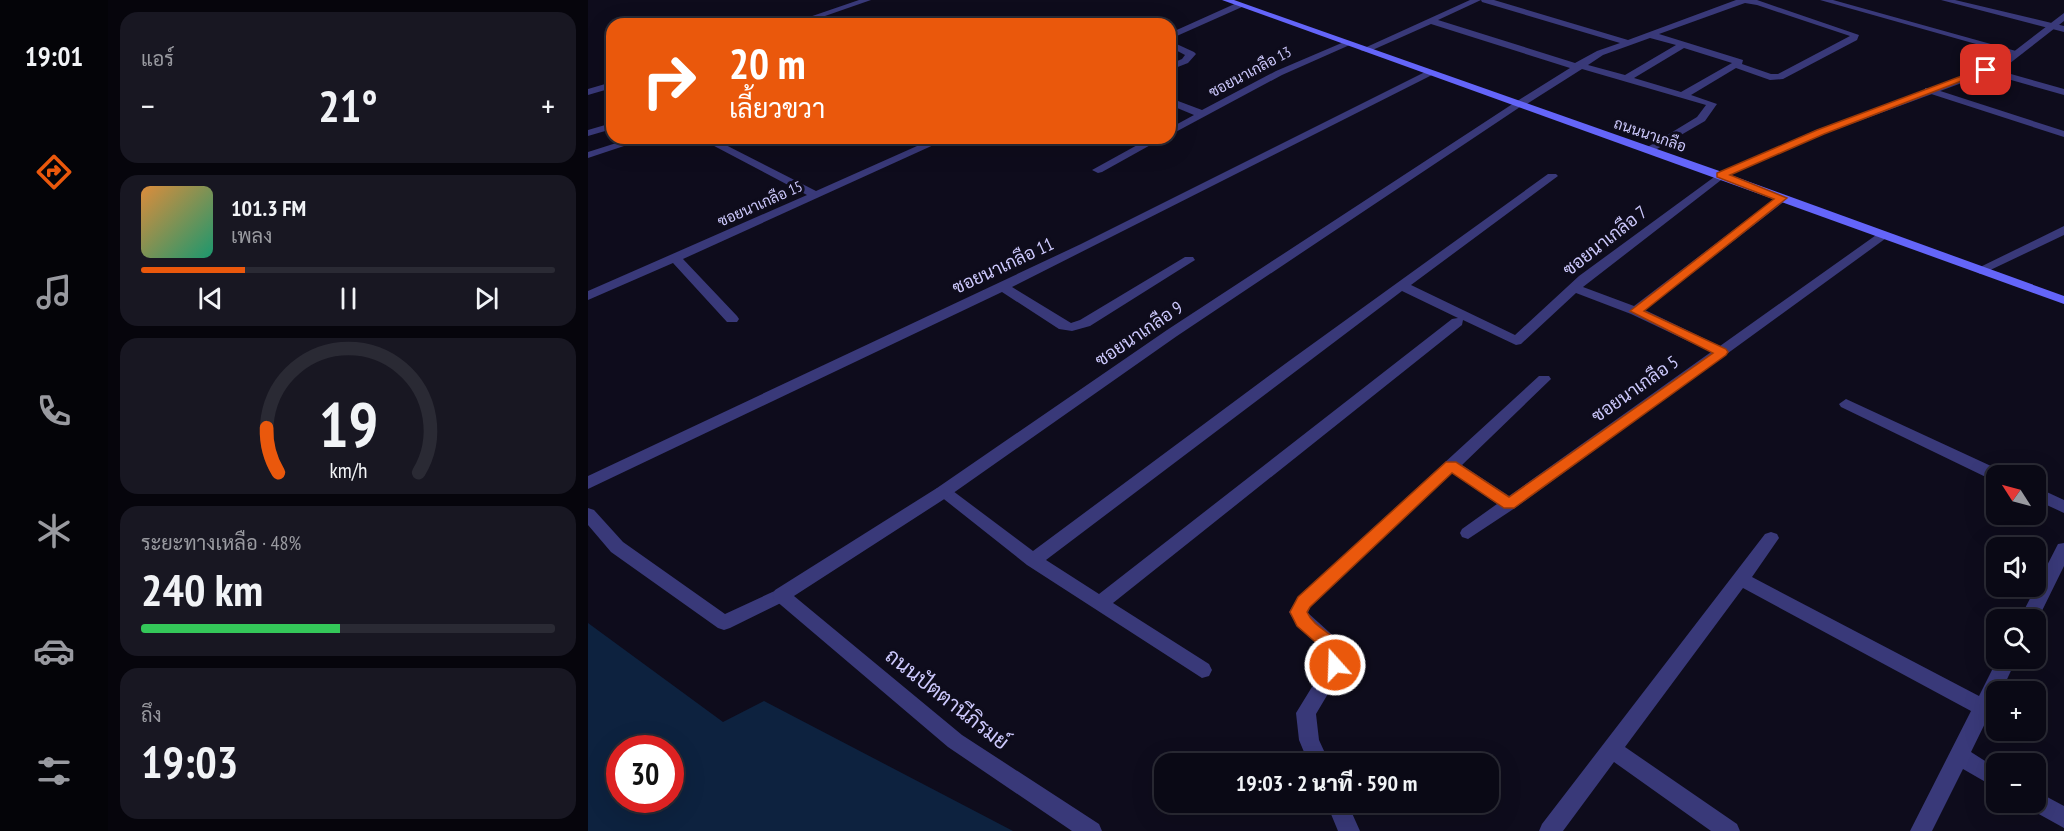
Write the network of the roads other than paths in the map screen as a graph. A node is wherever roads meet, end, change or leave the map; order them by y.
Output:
1 (867, 0) edge
2 (1477, 0) edge
3 (1485, 0) edge
4 (1824, 0) edge
5 (1945, 0) edge
6 (1232, 2) edge
7 (2064, 16) edge
8 (812, 18) edge
9 (1431, 21) junction
10 (2059, 28) edge
11 (1176, 33) edge
12 (1648, 34) junction
13 (1627, 42) junction
14 (1347, 44) junction
15 (1684, 44) junction
16 (1176, 47) edge
17 (1365, 50) junction
18 (2018, 53) junction
19 (1176, 65) edge
20 (1735, 65) junction
21 (1578, 66) junction
22 (1986, 70) junction
23 (1429, 73) junction
24 (1626, 79) junction
25 (606, 87) edge
26 (1928, 90) junction
27 (588, 92) edge
28 (2064, 92) edge
29 (1683, 95) junction
30 (1176, 103) edge
31 (1518, 105) junction
32 (1202, 114) junction
33 (606, 128) edge
34 (1176, 129) edge
35 (588, 133) edge
36 (2064, 134) edge
37 (624, 144) edge
38 (716, 144) edge
39 (931, 144) edge
40 (1147, 144) edge
41 (1650, 150) junction
42 (588, 155) edge
43 (1098, 170) dead end
44 (1721, 175) junction
45 (1552, 176) dead end
46 (816, 195) junction
47 (1782, 198) junction
48 (2064, 230) edge
49 (1883, 236) junction
50 (676, 259) junction
51 (1189, 260) dead end
52 (1980, 270) junction
53 (1002, 286) junction
54 (1402, 286) junction
55 (1574, 288) junction
56 (588, 297) edge
57 (2064, 300) edge
58 (1636, 311) junction
59 (732, 319) dead end
60 (1457, 322) dead end
61 (1722, 352) junction
62 (1545, 379) dead end
63 (1846, 404) dead end
64 (1451, 465) junction
65 (1986, 470) edge
66 (588, 483) edge
67 (943, 492) junction
68 (2046, 498) edge
69 (1509, 504) junction
70 (2064, 507) edge
71 (588, 514) edge
72 (1468, 533) dead end
73 (1771, 538) dead end
74 (2064, 549) edge
75 (1033, 560) junction
76 (1741, 579) junction
77 (781, 595) junction
78 (1100, 603) junction
79 (2034, 609) edge
80 (2002, 669) edge
81 (1202, 670) dead end
82 (1983, 708) junction
83 (1612, 749) junction
84 (1315, 753) edge
85 (1959, 756) junction
86 (1986, 772) edge
87 (2046, 807) edge
88 (1341, 813) edge
89 (2064, 818) edge
90 (1091, 831) edge
91 (1349, 831) edge
92 (1550, 831) edge
93 (1729, 831) edge
94 (1921, 831) edge

1 - 8 street
2 - 9 street
3 - 13 street
4 - 18 street
5 - 10 street
6 - 11 street
6 - 14 main road, ถนนนาเกลือ
7 - 10 street, ซอยนาเกลือ 7
9 - 17 street
9 - 21 street
10 - 18 street, ซอยนาเกลือ 7
12 - 13 street, ซอยนาเกลือ 9
12 - 15 street
12 - 20 street, ซอยนาเกลือ 9
13 - 21 street, ซอยนาเกลือ 9
14 - 17 main road, ถนนนาเกลือ
14 - 32 street, ซอยนาเกลือ 13
15 - 20 street
15 - 24 street
16 - 19 street
17 - 23 main road, ถนนนาเกลือ
18 - 22 street, ซอยนาเกลือ 7
20 - 29 street
21 - 24 street
21 - 31 street, ซอยนาเกลือ 9
22 - 26 street, ซอยนาเกลือ 7
22 - 28 street
23 - 31 main road, ถนนนาเกลือ
23 - 53 street, ซอยนาเกลือ 11
24 - 29 street
25 - 27 street
26 - 36 street
26 - 44 street, ซอยนาเกลือ 7
29 - 41 street
30 - 32 street
31 - 41 main road, ถนนนาเกลือ
31 - 67 street, ซอยนาเกลือ 9
32 - 34 street, ซอยนาเกลือ 13
33 - 35 street
37 - 42 street
38 - 46 street
39 - 46 street, ซอยนาเกลือ 15
40 - 43 street
41 - 44 main road, ถนนนาเกลือ
44 - 47 main road, ถนนนาเกลือ
44 - 55 street, ซอยนาเกลือ 7
45 - 54 street
46 - 50 street, ซอยนาเกลือ 15
47 - 49 main road, ถนนนาเกลือ
47 - 58 street
48 - 52 street
49 - 52 main road, ถนนนาเกลือ
49 - 61 street, ซอยนาเกลือ 5
50 - 56 street, ซอยนาเกลือ 15
50 - 59 street
51 - 53 street
52 - 57 main road, ถนนนาเกลือ
53 - 66 street, ซอยนาเกลือ 11
54 - 55 street, ซอยนาเกลือ 7
54 - 75 street
55 - 58 street
58 - 61 street
60 - 78 street
61 - 69 street, ซอยนาเกลือ 5
62 - 64 street
63 - 65 street
64 - 69 street
64 - 84 street
67 - 75 street
67 - 77 street, ซอยนาเกลือ 9
68 - 70 street
69 - 72 street, ซอยนาเกลือ 5
71 - 77 street, ซอยนาเกลือ 9
73 - 76 street
74 - 79 street
75 - 78 street
76 - 82 street
76 - 83 street
77 - 90 street, ถนนปัตตานีภิรมย์
78 - 81 street
80 - 82 street
82 - 85 street
83 - 92 street
83 - 93 street
85 - 86 street
85 - 94 street
87 - 89 street
88 - 91 street

